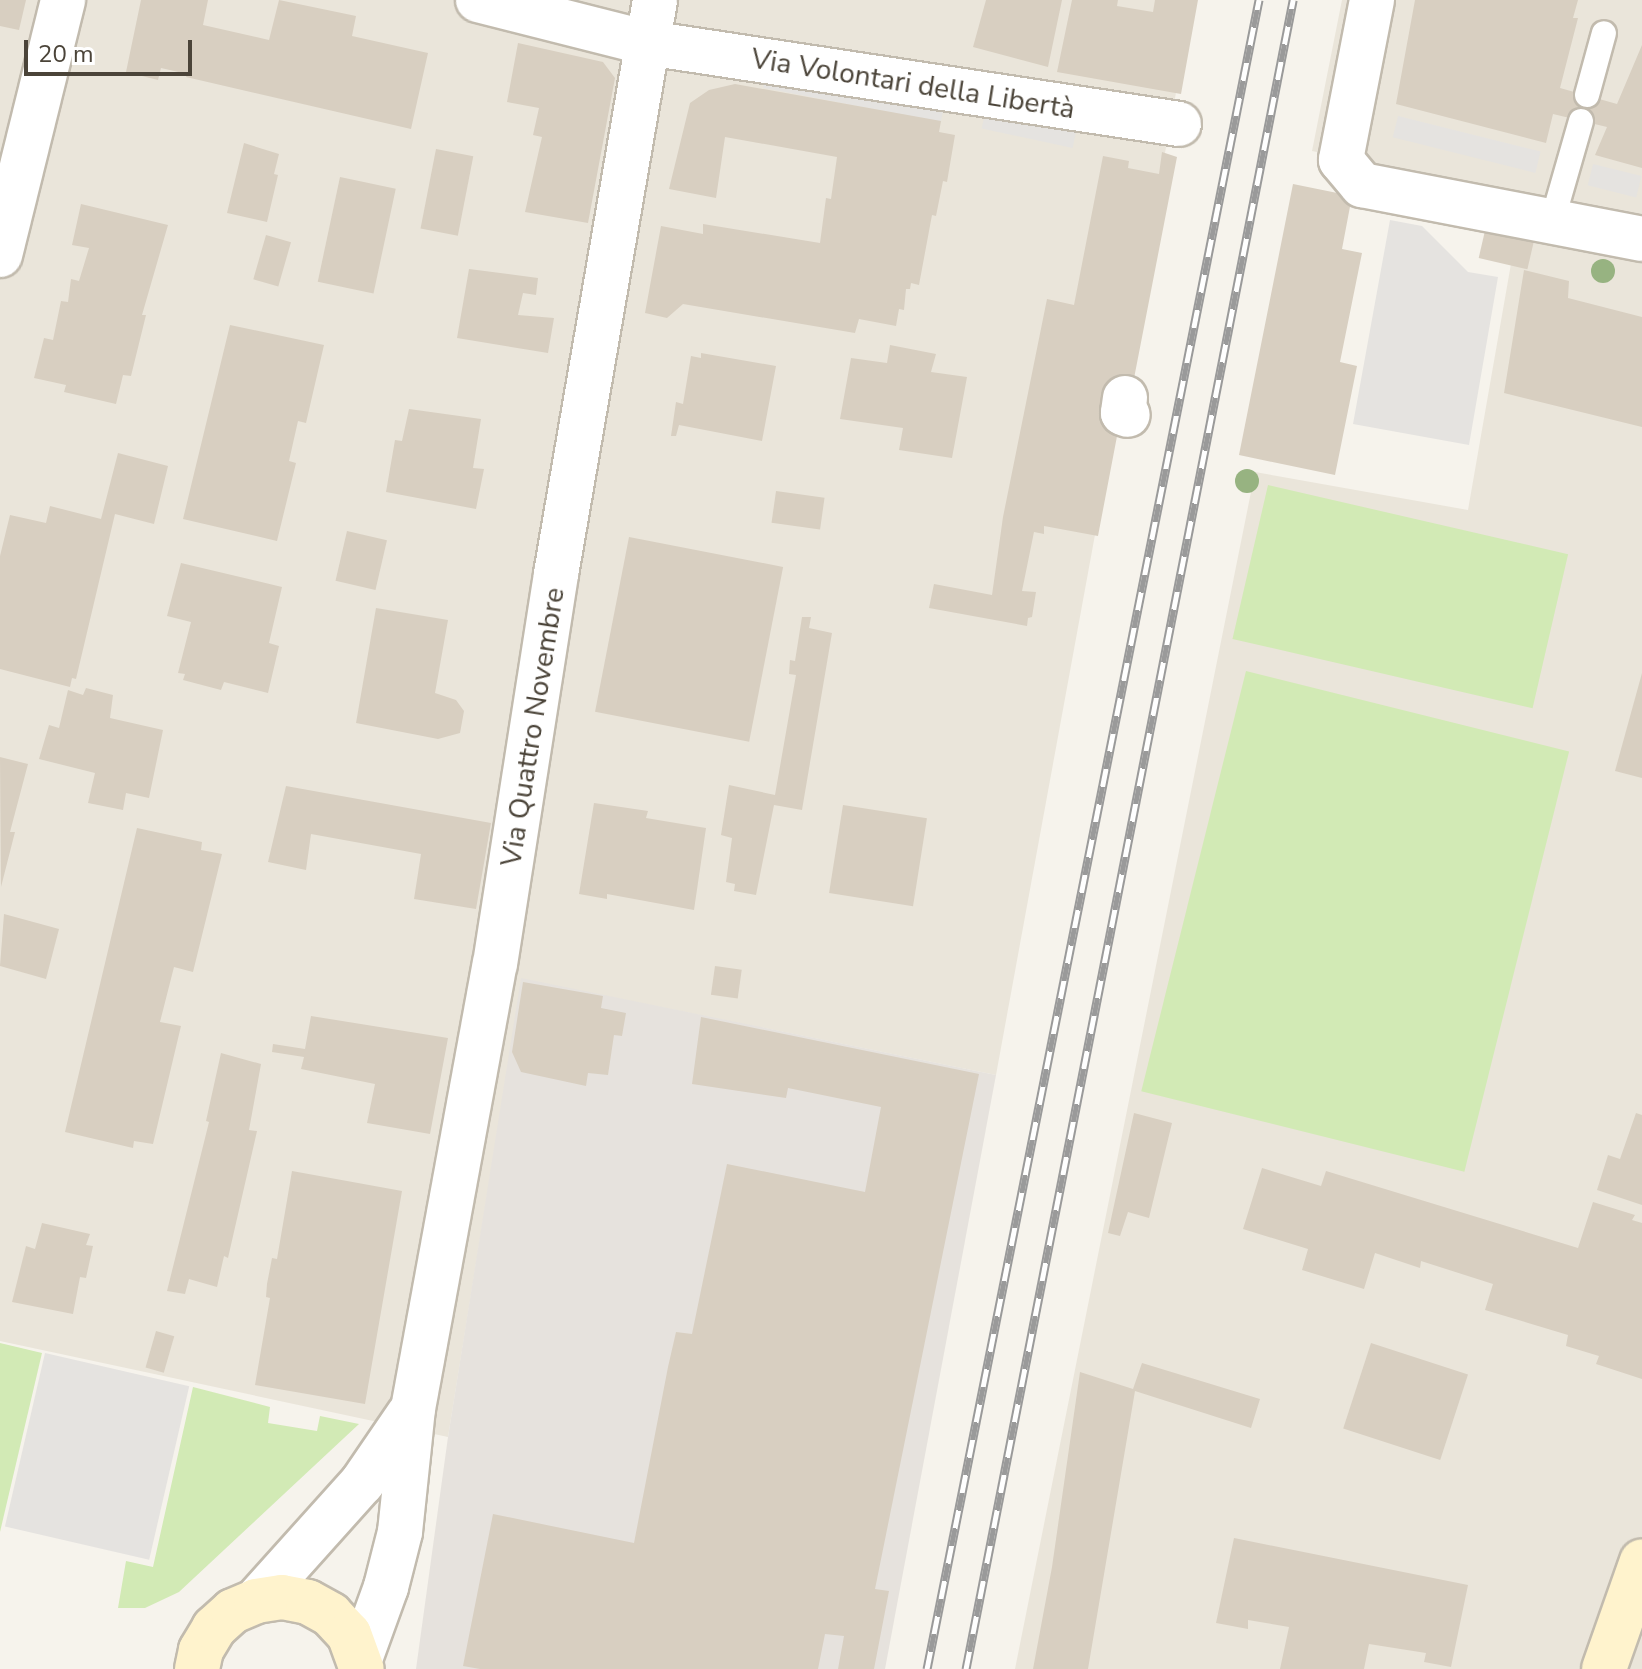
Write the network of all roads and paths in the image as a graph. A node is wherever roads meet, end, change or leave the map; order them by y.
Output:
1 (63, 0) edge
2 (478, 0) edge
3 (655, 0) edge
4 (1372, 0) edge
5 (1604, 33) dead end
6 (648, 43) junction
7 (1587, 95) dead end
8 (1581, 121) dead end
9 (1179, 124) dead end
10 (1552, 222) junction
11 (1642, 239) edge
12 (0, 255) edge
13 (413, 1409) junction
14 (1642, 1561) edge
15 (256, 1601) junction
16 (361, 1664) edge
17 (197, 1669) edge
18 (1604, 1669) edge

1 - 12 street
2 - 6 street, Via Volontari della Libertà
3 - 6 street, Via Quattro Novembre
4 - 10 street
5 - 7 lane
6 - 9 street, Via Volontari della Libertà
6 - 13 street, Via Quattro Novembre
8 - 10 lane
10 - 11 street
13 - 15 street, Via Quattro Novembre
13 - 16 street, Via Quattro Novembre
14 - 18 street
15 - 16 street
15 - 17 street

